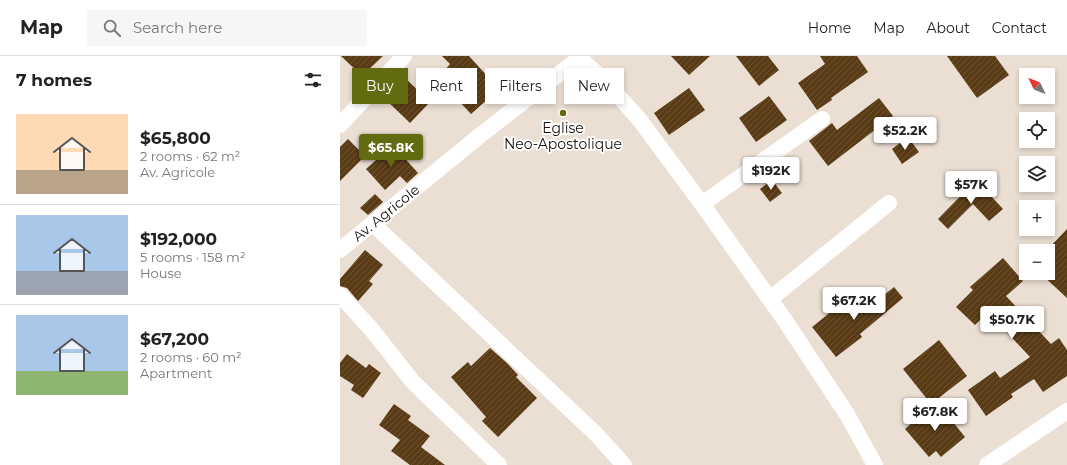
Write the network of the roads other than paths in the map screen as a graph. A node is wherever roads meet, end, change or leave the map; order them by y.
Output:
1 (404, 56) edge
2 (579, 57) edge
3 (822, 119) dead end
4 (340, 125) edge
5 (889, 203) dead end
6 (702, 204) junction
7 (373, 224) junction
8 (340, 250) edge
9 (340, 295) edge
10 (770, 299) junction
11 (1067, 411) edge
12 (499, 465) edge
13 (624, 465) edge
14 (875, 465) edge
15 (987, 465) edge

1 - 4 street
2 - 6 street
2 - 7 street, Av. Agricole
3 - 6 street
5 - 10 street
6 - 10 street
7 - 8 street, Av. Agricole
7 - 13 street
9 - 12 street
10 - 14 street
11 - 15 street

